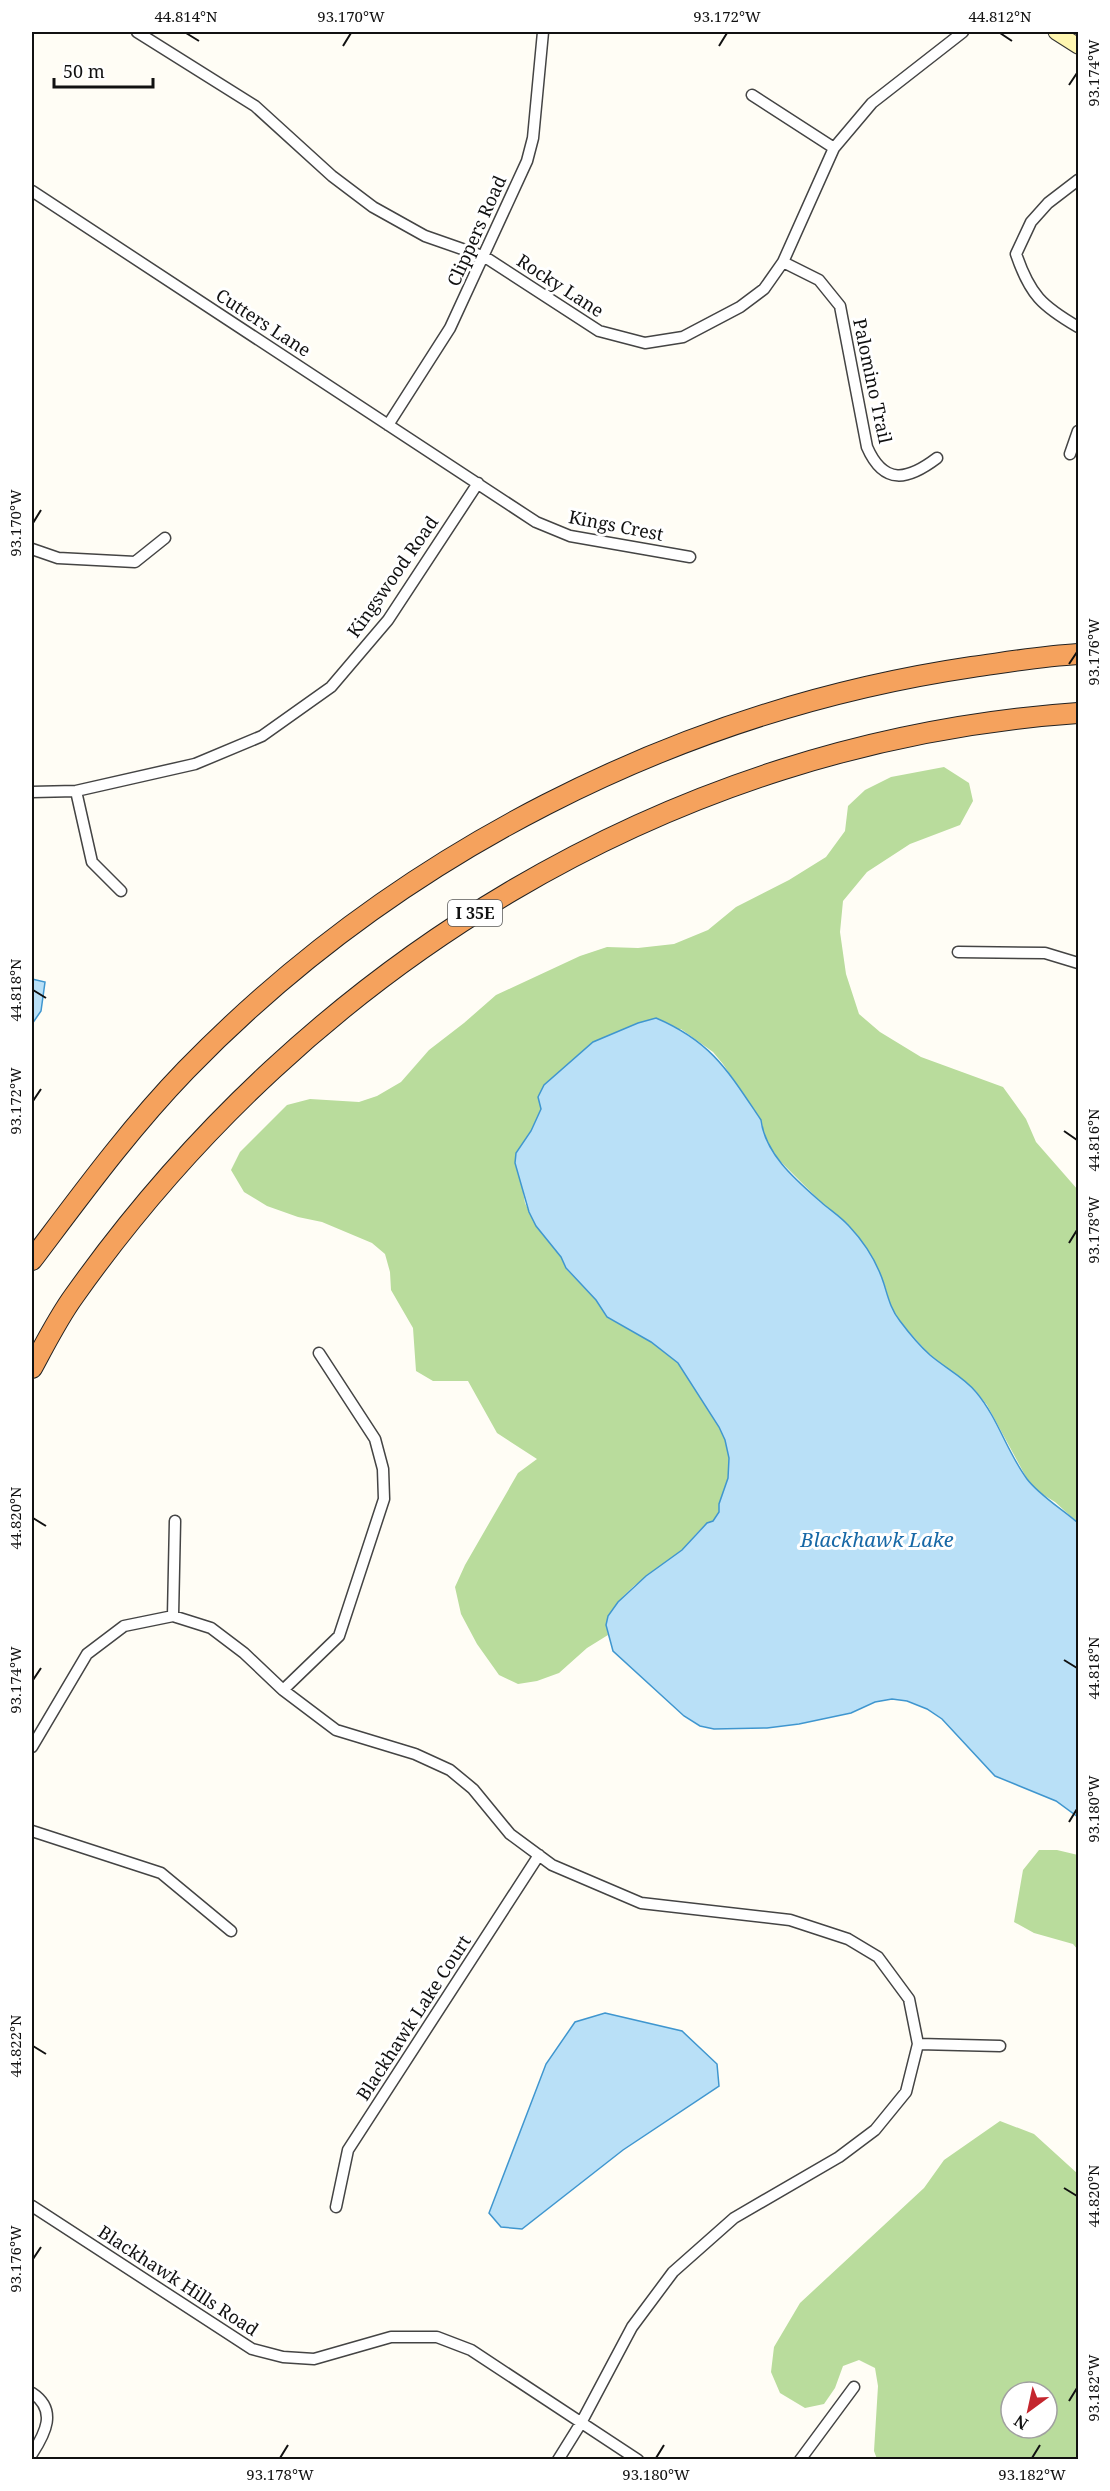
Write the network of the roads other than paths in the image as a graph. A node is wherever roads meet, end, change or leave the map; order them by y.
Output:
1 (137, 32) edge
2 (543, 32) edge
3 (963, 32) edge
4 (1056, 32) edge
5 (1078, 46) edge
6 (752, 95) dead end
7 (834, 148) junction
8 (1078, 180) edge
9 (32, 191) edge
10 (484, 257) junction
11 (783, 262) junction
12 (1078, 327) edge
13 (388, 424) junction
14 (1078, 431) edge
15 (1070, 454) dead end
16 (937, 458) dead end
17 (478, 483) junction
18 (165, 538) dead end
19 (32, 549) edge
20 (690, 557) dead end
21 (1078, 654) edge
22 (1078, 713) edge
23 (76, 791) junction
24 (32, 792) edge
25 (121, 891) dead end
26 (958, 952) dead end
27 (1078, 963) edge
28 (32, 1260) edge
29 (319, 1353) dead end
30 (32, 1368) edge
31 (176, 1521) dead end
32 (173, 1616) junction
33 (283, 1690) junction
34 (32, 1748) edge
35 (32, 1831) edge
36 (539, 1855) junction
37 (231, 1931) dead end
38 (918, 2044) junction
39 (1000, 2046) dead end
40 (32, 2206) edge
41 (336, 2207) dead end
42 (854, 2386) dead end
43 (32, 2392) edge
44 (581, 2423) junction
45 (32, 2454) edge
46 (558, 2460) edge
47 (638, 2460) edge
48 (800, 2460) edge

1 - 10 street, Rocky Lane
2 - 10 street, Clippers Road
3 - 7 street, Rocky Lane
4 - 5 street
6 - 7 street
7 - 11 street, Rocky Lane
8 - 12 street
9 - 13 street, Cutters Lane
10 - 11 street, Rocky Lane
10 - 13 street, Clippers Road
11 - 16 street, Palomino Trail
13 - 17 street, Cutters Lane
14 - 15 street
17 - 20 street, Kings Crest
17 - 23 street, Kingswood Road
18 - 19 street
21 - 28 highway
22 - 30 highway, I 35E
23 - 24 street, Kingswood Road
23 - 25 street
26 - 27 street
29 - 33 street
31 - 32 street
32 - 33 street
32 - 34 street
33 - 36 street
35 - 37 street
36 - 38 street
36 - 41 street, Blackhawk Lake Court
38 - 39 street
38 - 44 street
40 - 44 street, Blackhawk Hills Road
42 - 48 street
43 - 45 street
44 - 46 street
44 - 47 street, Blackhawk Hills Road

